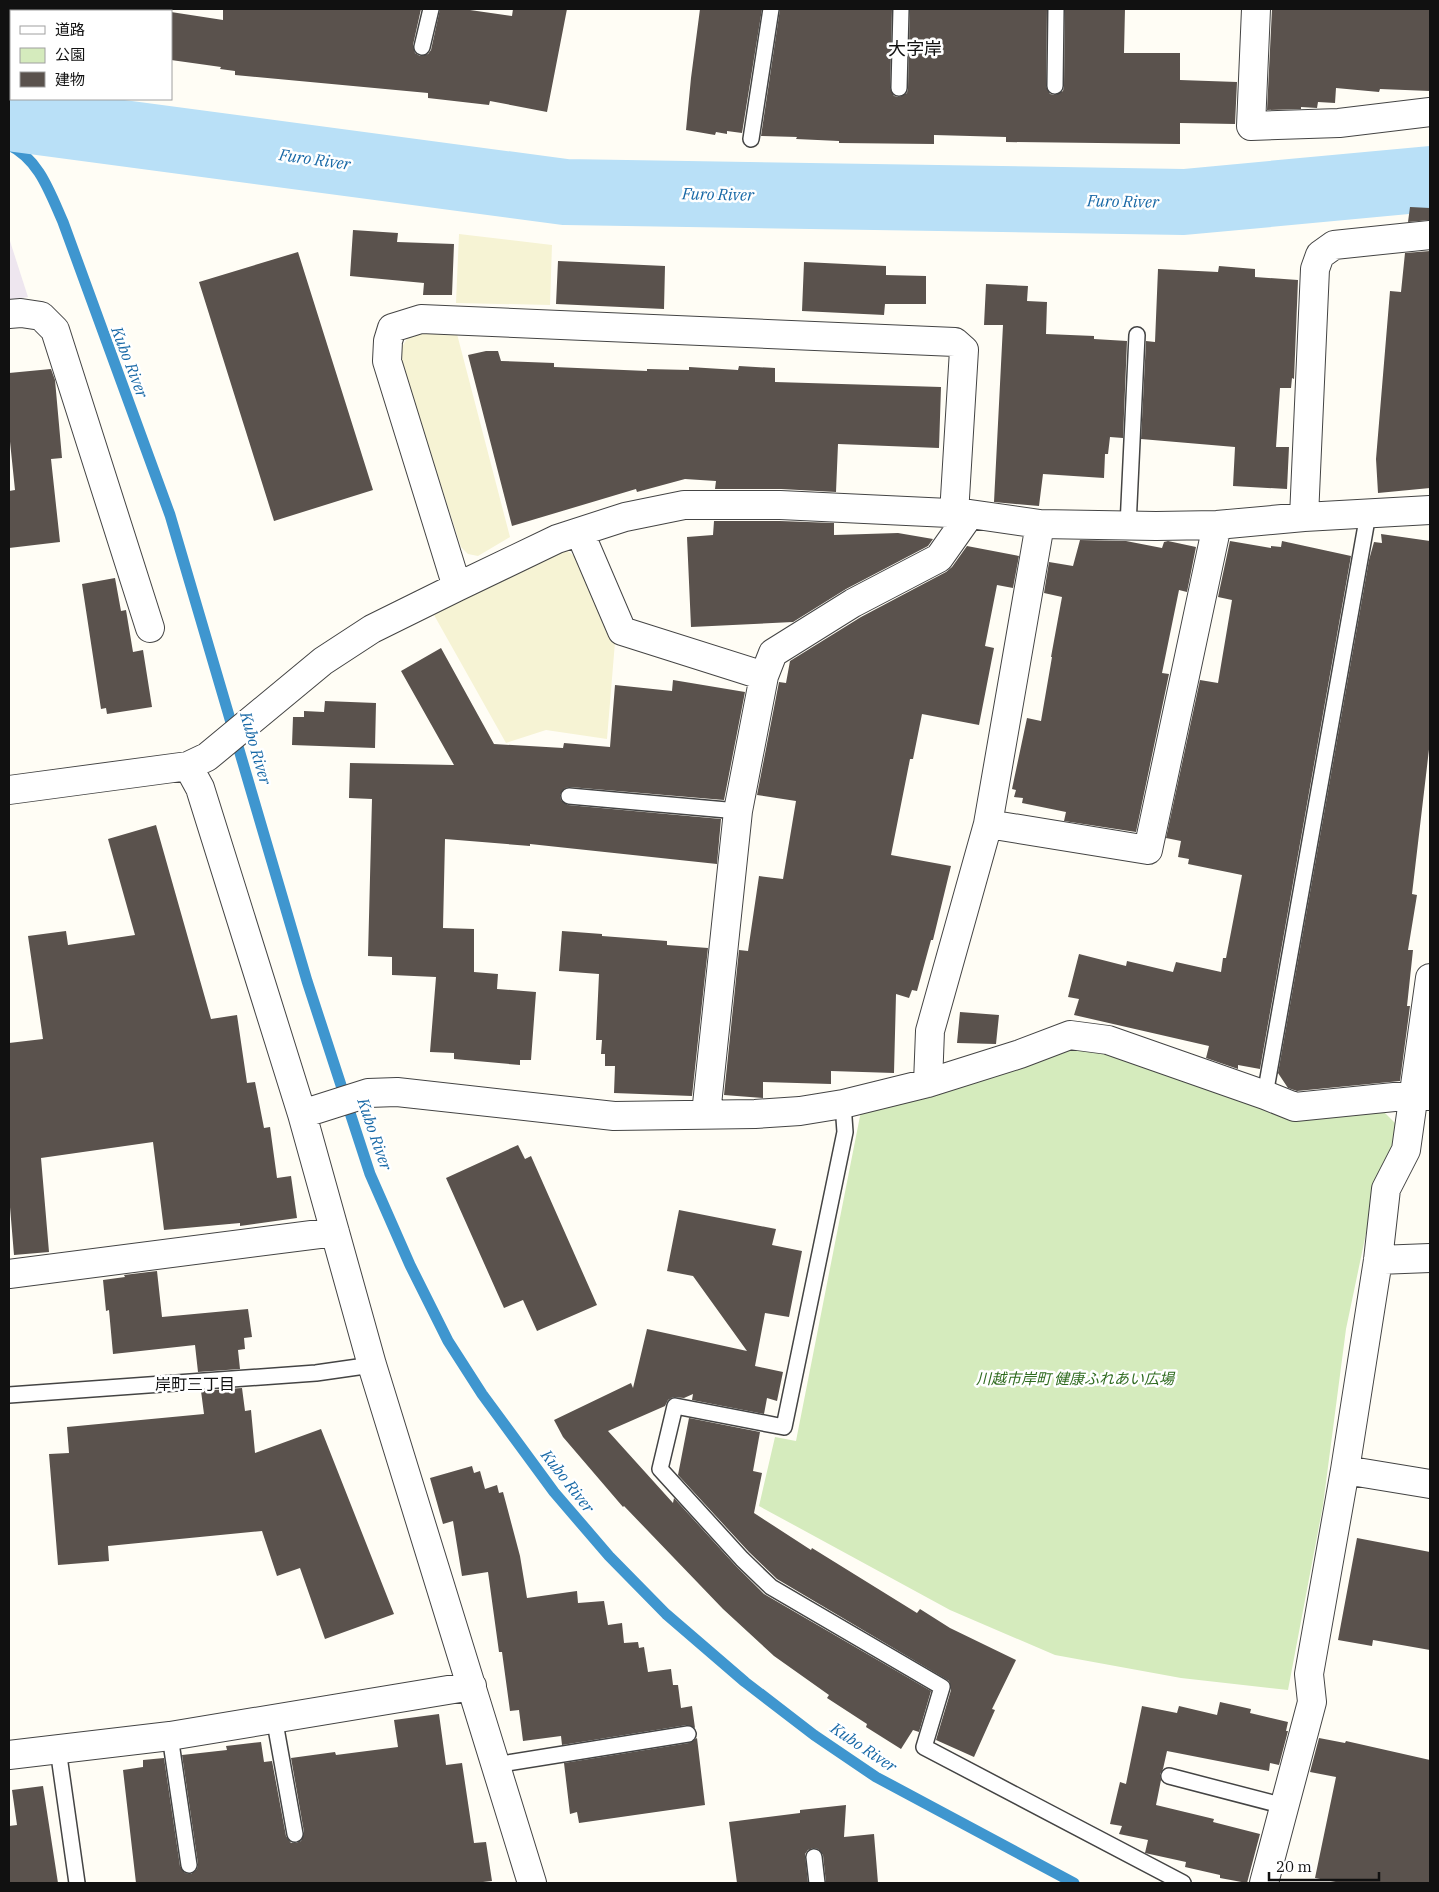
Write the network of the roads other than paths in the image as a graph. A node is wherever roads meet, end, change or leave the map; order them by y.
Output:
1 (431, 9) edge
2 (771, 9) edge
3 (901, 9) edge
4 (1056, 9) edge
5 (1256, 9) edge
6 (422, 47) dead end
7 (1054, 86) dead end
8 (899, 88) dead end
9 (1430, 112) edge
10 (751, 139) dead end
11 (1430, 235) edge
12 (9, 314) edge
13 (1136, 335) dead end
14 (1430, 510) edge
15 (962, 514) junction
16 (1368, 514) junction
17 (1304, 517) junction
18 (1040, 524) junction
19 (1217, 525) junction
20 (1128, 526) junction
21 (580, 533) junction
22 (457, 587) junction
23 (150, 628) dead end
24 (764, 676) junction
25 (197, 762) junction
26 (9, 790) edge
27 (569, 796) dead end
28 (738, 811) junction
29 (988, 824) junction
30 (1430, 978) edge
31 (928, 1083) junction
32 (1265, 1095) junction
33 (1422, 1095) edge
34 (843, 1104) junction
35 (311, 1112) junction
36 (706, 1114) junction
37 (335, 1232) junction
38 (1430, 1258) edge
39 (1378, 1260) junction
40 (9, 1274) edge
41 (372, 1366) junction
42 (9, 1395) edge
43 (1345, 1470) junction
44 (1430, 1484) edge
45 (472, 1686) junction
46 (274, 1718) junction
47 (688, 1734) dead end
48 (170, 1736) junction
49 (58, 1749) junction
50 (9, 1755) edge
51 (495, 1765) junction
52 (1168, 1776) dead end
53 (1284, 1806) junction
54 (295, 1834) dead end
55 (814, 1857) dead end
56 (189, 1865) dead end
57 (77, 1883) edge
58 (532, 1883) edge
59 (817, 1883) edge
60 (1183, 1883) edge
61 (1264, 1883) edge

1 - 6 lane
2 - 10 lane
3 - 8 lane
4 - 7 lane
5 - 9 street
11 - 17 street
12 - 23 street
13 - 20 lane
14 - 16 street
15 - 18 street
15 - 21 street
15 - 22 street
15 - 24 street
16 - 17 street
16 - 32 lane
17 - 19 street
18 - 20 street
18 - 29 street
19 - 20 street
19 - 29 street
21 - 22 street
21 - 24 street
22 - 25 street
24 - 28 street
25 - 26 street
25 - 35 street
27 - 28 lane
28 - 36 street
29 - 31 street
30 - 33 street
31 - 32 street
31 - 34 street
32 - 33 street
33 - 39 street
34 - 36 street
34 - 60 lane
35 - 36 street
35 - 37 street
37 - 40 street
37 - 41 street
38 - 39 street
39 - 43 street
41 - 42 lane
41 - 45 street
43 - 44 street
43 - 53 street
45 - 46 street
45 - 51 street
46 - 48 street
46 - 54 lane
47 - 51 lane
48 - 49 street
48 - 56 lane
49 - 50 street
49 - 57 lane
51 - 58 street
52 - 53 lane
53 - 61 street
55 - 59 lane

